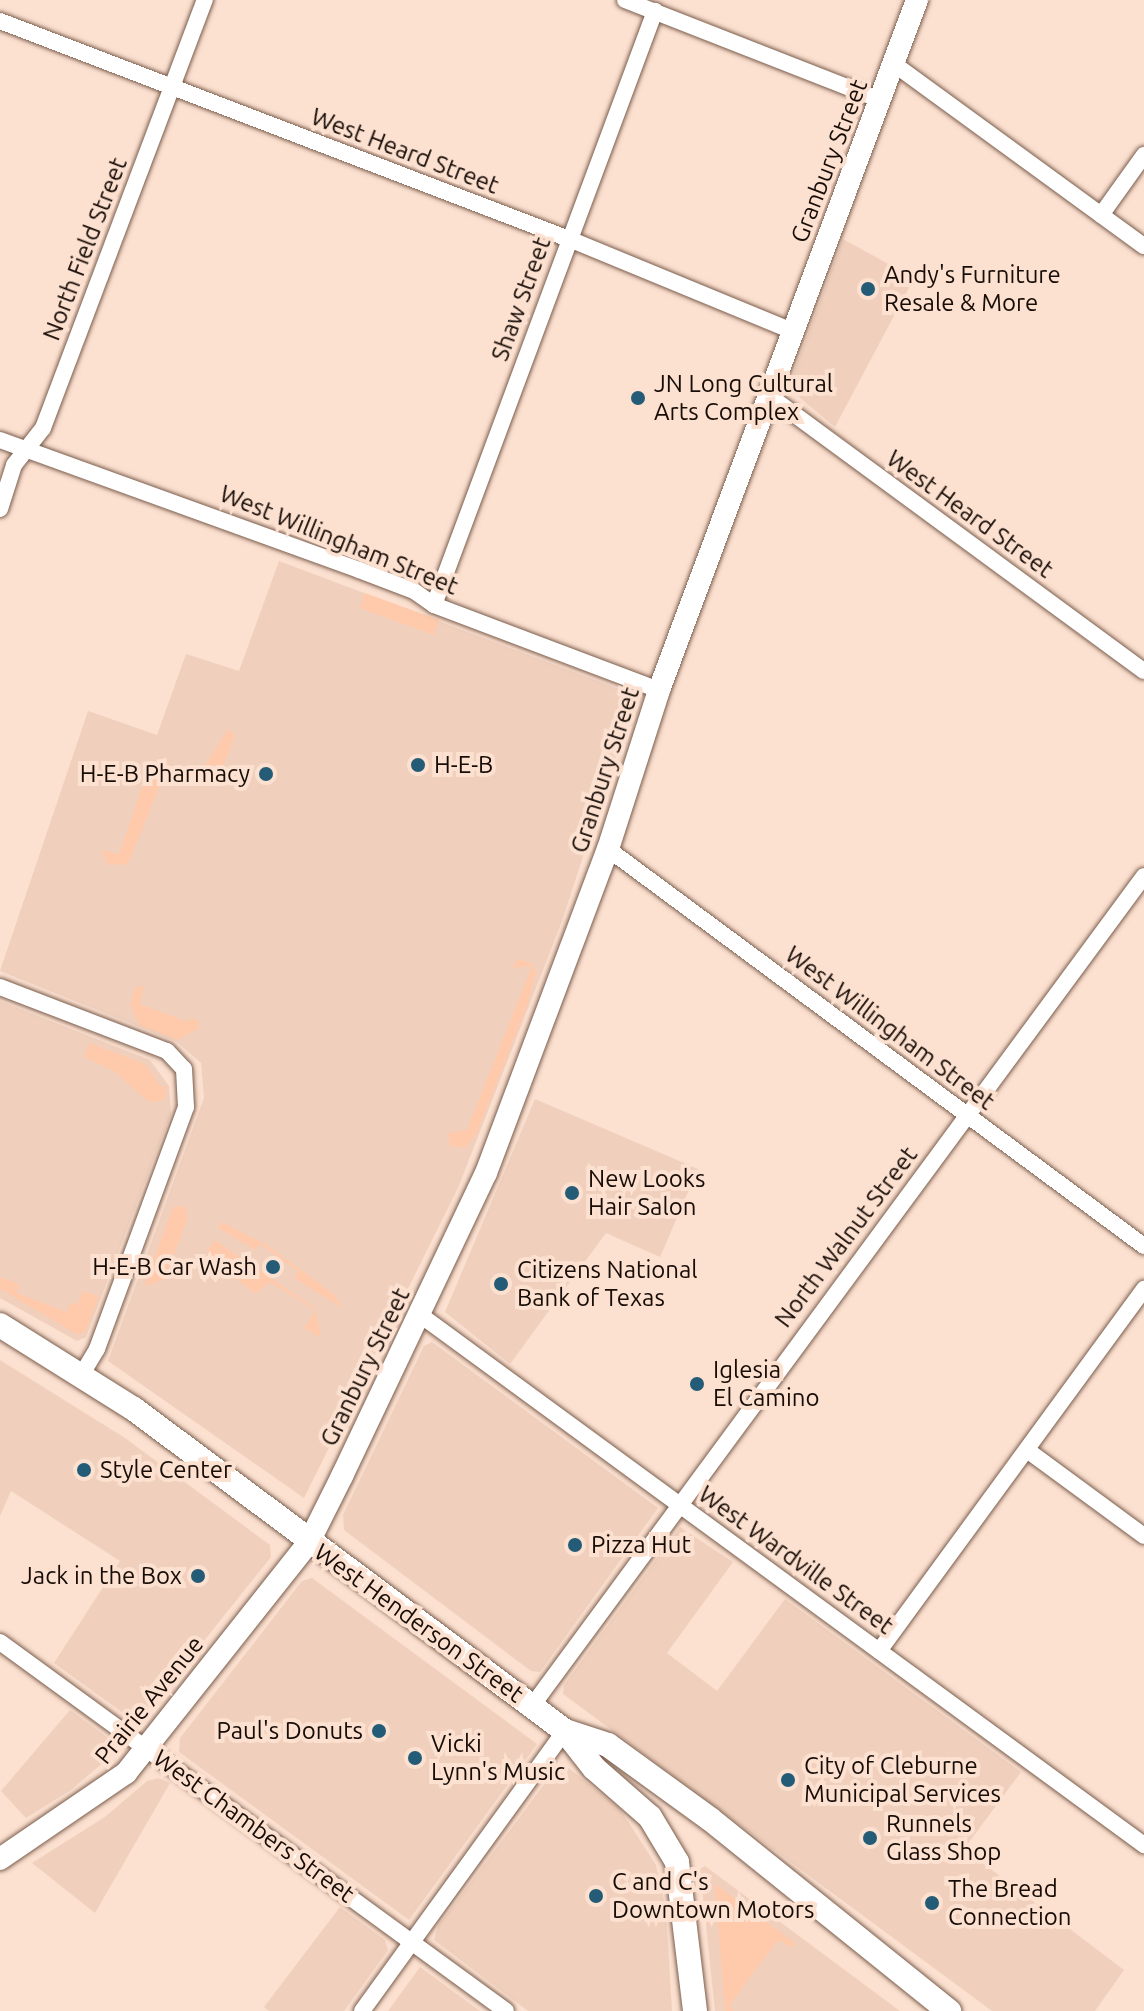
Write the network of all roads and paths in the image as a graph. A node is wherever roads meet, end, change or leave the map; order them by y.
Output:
1 (205, 0) edge
2 (625, 0) edge
3 (917, 0) edge
4 (655, 11) junction
5 (0, 21) edge
6 (894, 64) junction
7 (171, 88) junction
8 (880, 100) junction
9 (1144, 155) edge
10 (1101, 215) junction
11 (569, 239) junction
12 (1144, 246) edge
13 (792, 331) junction
14 (768, 395) junction
15 (0, 440) edge
16 (29, 450) junction
17 (0, 509) edge
18 (434, 605) junction
19 (1144, 671) edge
20 (659, 690) junction
21 (608, 849) junction
22 (1144, 876) edge
23 (0, 987) edge
24 (967, 1115) junction
25 (1144, 1246) edge
26 (1144, 1289) edge
27 (419, 1314) junction
28 (0, 1325) edge
29 (82, 1374) junction
30 (1027, 1450) junction
31 (680, 1505) junction
32 (1144, 1536) edge
33 (309, 1542) junction
34 (0, 1642) edge
35 (879, 1651) junction
36 (532, 1706) junction
37 (565, 1731) junction
38 (148, 1747) junction
39 (1144, 1845) edge
40 (0, 1859) edge
41 (412, 1942) junction
42 (362, 2011) edge
43 (506, 2011) edge
44 (695, 2011) edge
45 (949, 2011) edge

1 - 7 street, North Field Street
2 - 4 street
3 - 6 street, Granbury Street
4 - 8 street
4 - 11 street, Shaw Street
5 - 7 street, West Heard Street
6 - 8 street, Granbury Street
6 - 10 street
7 - 11 street, West Heard Street
7 - 16 street, North Field Street
8 - 13 street, Granbury Street
9 - 10 street
10 - 12 street
11 - 13 street, West Heard Street
11 - 18 street, Shaw Street
13 - 14 street, Granbury Street
14 - 19 street, West Heard Street
14 - 20 street, Granbury Street
15 - 16 street, West Willingham Street
16 - 17 street, North Field Street
16 - 18 street, West Willingham Street
18 - 20 street, West Willingham Street
20 - 21 street, Granbury Street
21 - 24 street, West Willingham Street
21 - 27 street, Granbury Street
22 - 24 street, North Walnut Street
23 - 29 street
24 - 25 street, West Willingham Street
24 - 31 street, North Walnut Street
26 - 30 street
27 - 31 street, West Wardville Street
27 - 33 street, Granbury Street
28 - 29 main road, West Henderson Street
29 - 33 main road, West Henderson Street
30 - 32 street
30 - 35 street
31 - 35 street, West Wardville Street
31 - 36 street, North Walnut Street
33 - 36 main road, West Henderson Street
33 - 38 street, Prairie Avenue
34 - 38 street, West Chambers Street
35 - 39 street, West Wardville Street
36 - 37 main road, West Henderson Street
37 - 41 street
37 - 44 main road
37 - 45 main road, West Henderson Street
38 - 40 street, Prairie Avenue
38 - 41 street, West Chambers Street
41 - 42 street
41 - 43 street, West Chambers Street

